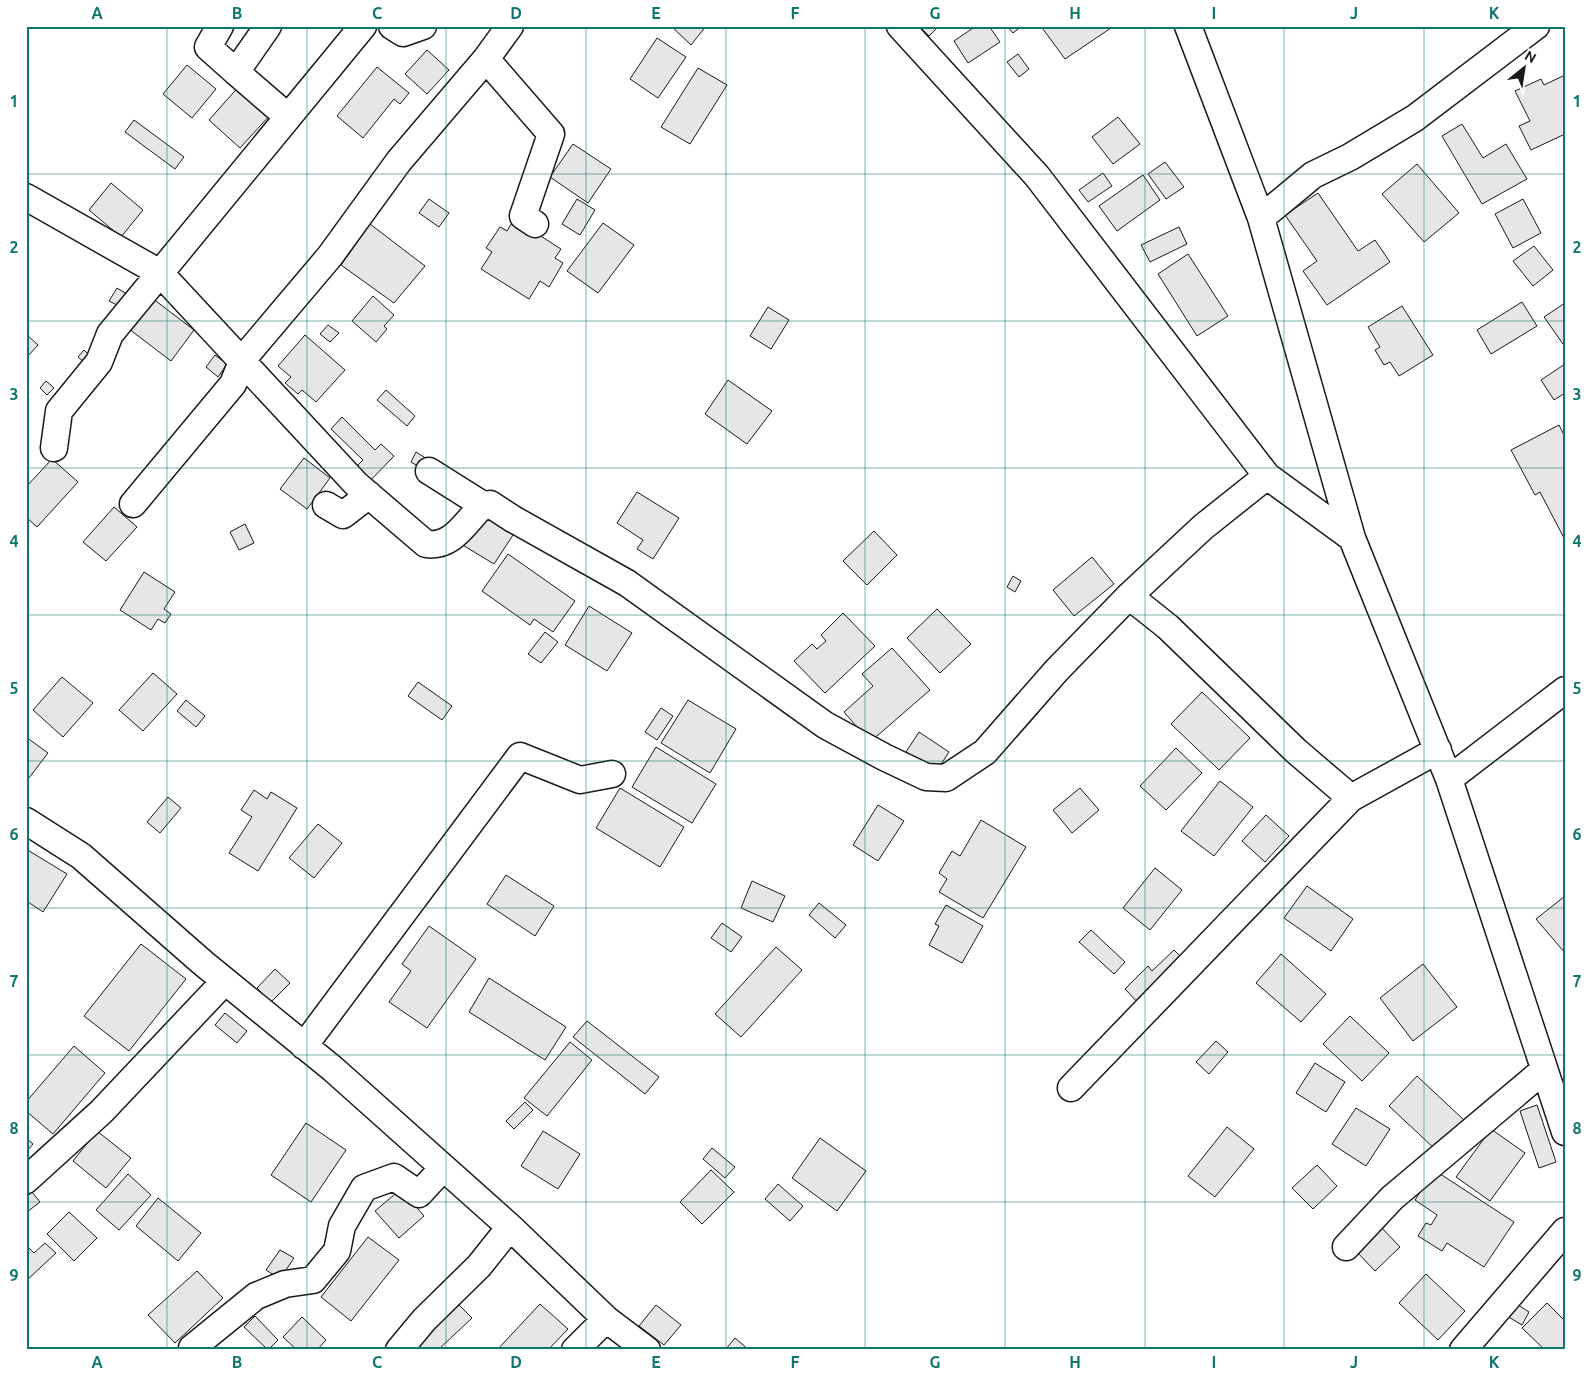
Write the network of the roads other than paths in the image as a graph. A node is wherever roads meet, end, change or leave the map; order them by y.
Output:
1 (220, 26) edge
2 (268, 26) edge
3 (363, 26) edge
4 (392, 26) edge
5 (423, 26) edge
6 (510, 26) edge
7 (900, 26) edge
8 (1188, 26) edge
9 (1536, 26) edge
10 (486, 59) junction
11 (236, 72) junction
12 (288, 117) junction
13 (26, 197) edge
14 (1260, 218) junction
15 (535, 224) dead end
16 (160, 273) junction
17 (243, 359) junction
18 (54, 448) dead end
19 (429, 471) dead end
20 (1267, 476) junction
21 (369, 495) junction
22 (133, 504) dead end
23 (326, 505) dead end
24 (483, 505) junction
25 (1352, 538) junction
26 (1129, 596) junction
27 (1565, 690) edge
28 (1438, 750) junction
29 (612, 774) dead end
30 (1449, 779) junction
31 (1352, 798) junction
32 (26, 821) edge
33 (225, 981) junction
34 (304, 1046) junction
35 (1544, 1070) junction
36 (1071, 1088) dead end
37 (1565, 1132) edge
38 (443, 1168) junction
39 (26, 1180) edge
40 (510, 1227) junction
41 (1565, 1231) edge
42 (1346, 1246) dead end
43 (606, 1319) junction
44 (192, 1348) dead end
45 (399, 1350) edge
46 (575, 1350) edge
47 (647, 1350) edge
48 (1463, 1350) edge

1 - 11 street
2 - 11 street
3 - 12 street
4 - 5 street
6 - 10 street
7 - 20 street
8 - 14 street
9 - 14 street
10 - 15 street
10 - 17 street
11 - 12 street
12 - 16 street
13 - 16 street
14 - 25 street
16 - 17 street
16 - 18 street
17 - 21 street
17 - 22 street
19 - 24 street
20 - 25 street
20 - 26 street
21 - 23 street
21 - 24 street
24 - 26 street
25 - 28 street
26 - 31 street
27 - 30 street
28 - 30 street
28 - 31 street
29 - 34 street
30 - 35 street
31 - 36 street
32 - 33 street
33 - 34 street
33 - 39 street
34 - 38 street
35 - 37 street
35 - 42 street
38 - 40 street
38 - 44 street
40 - 43 street
40 - 45 street
41 - 48 street
43 - 46 street
43 - 47 street

